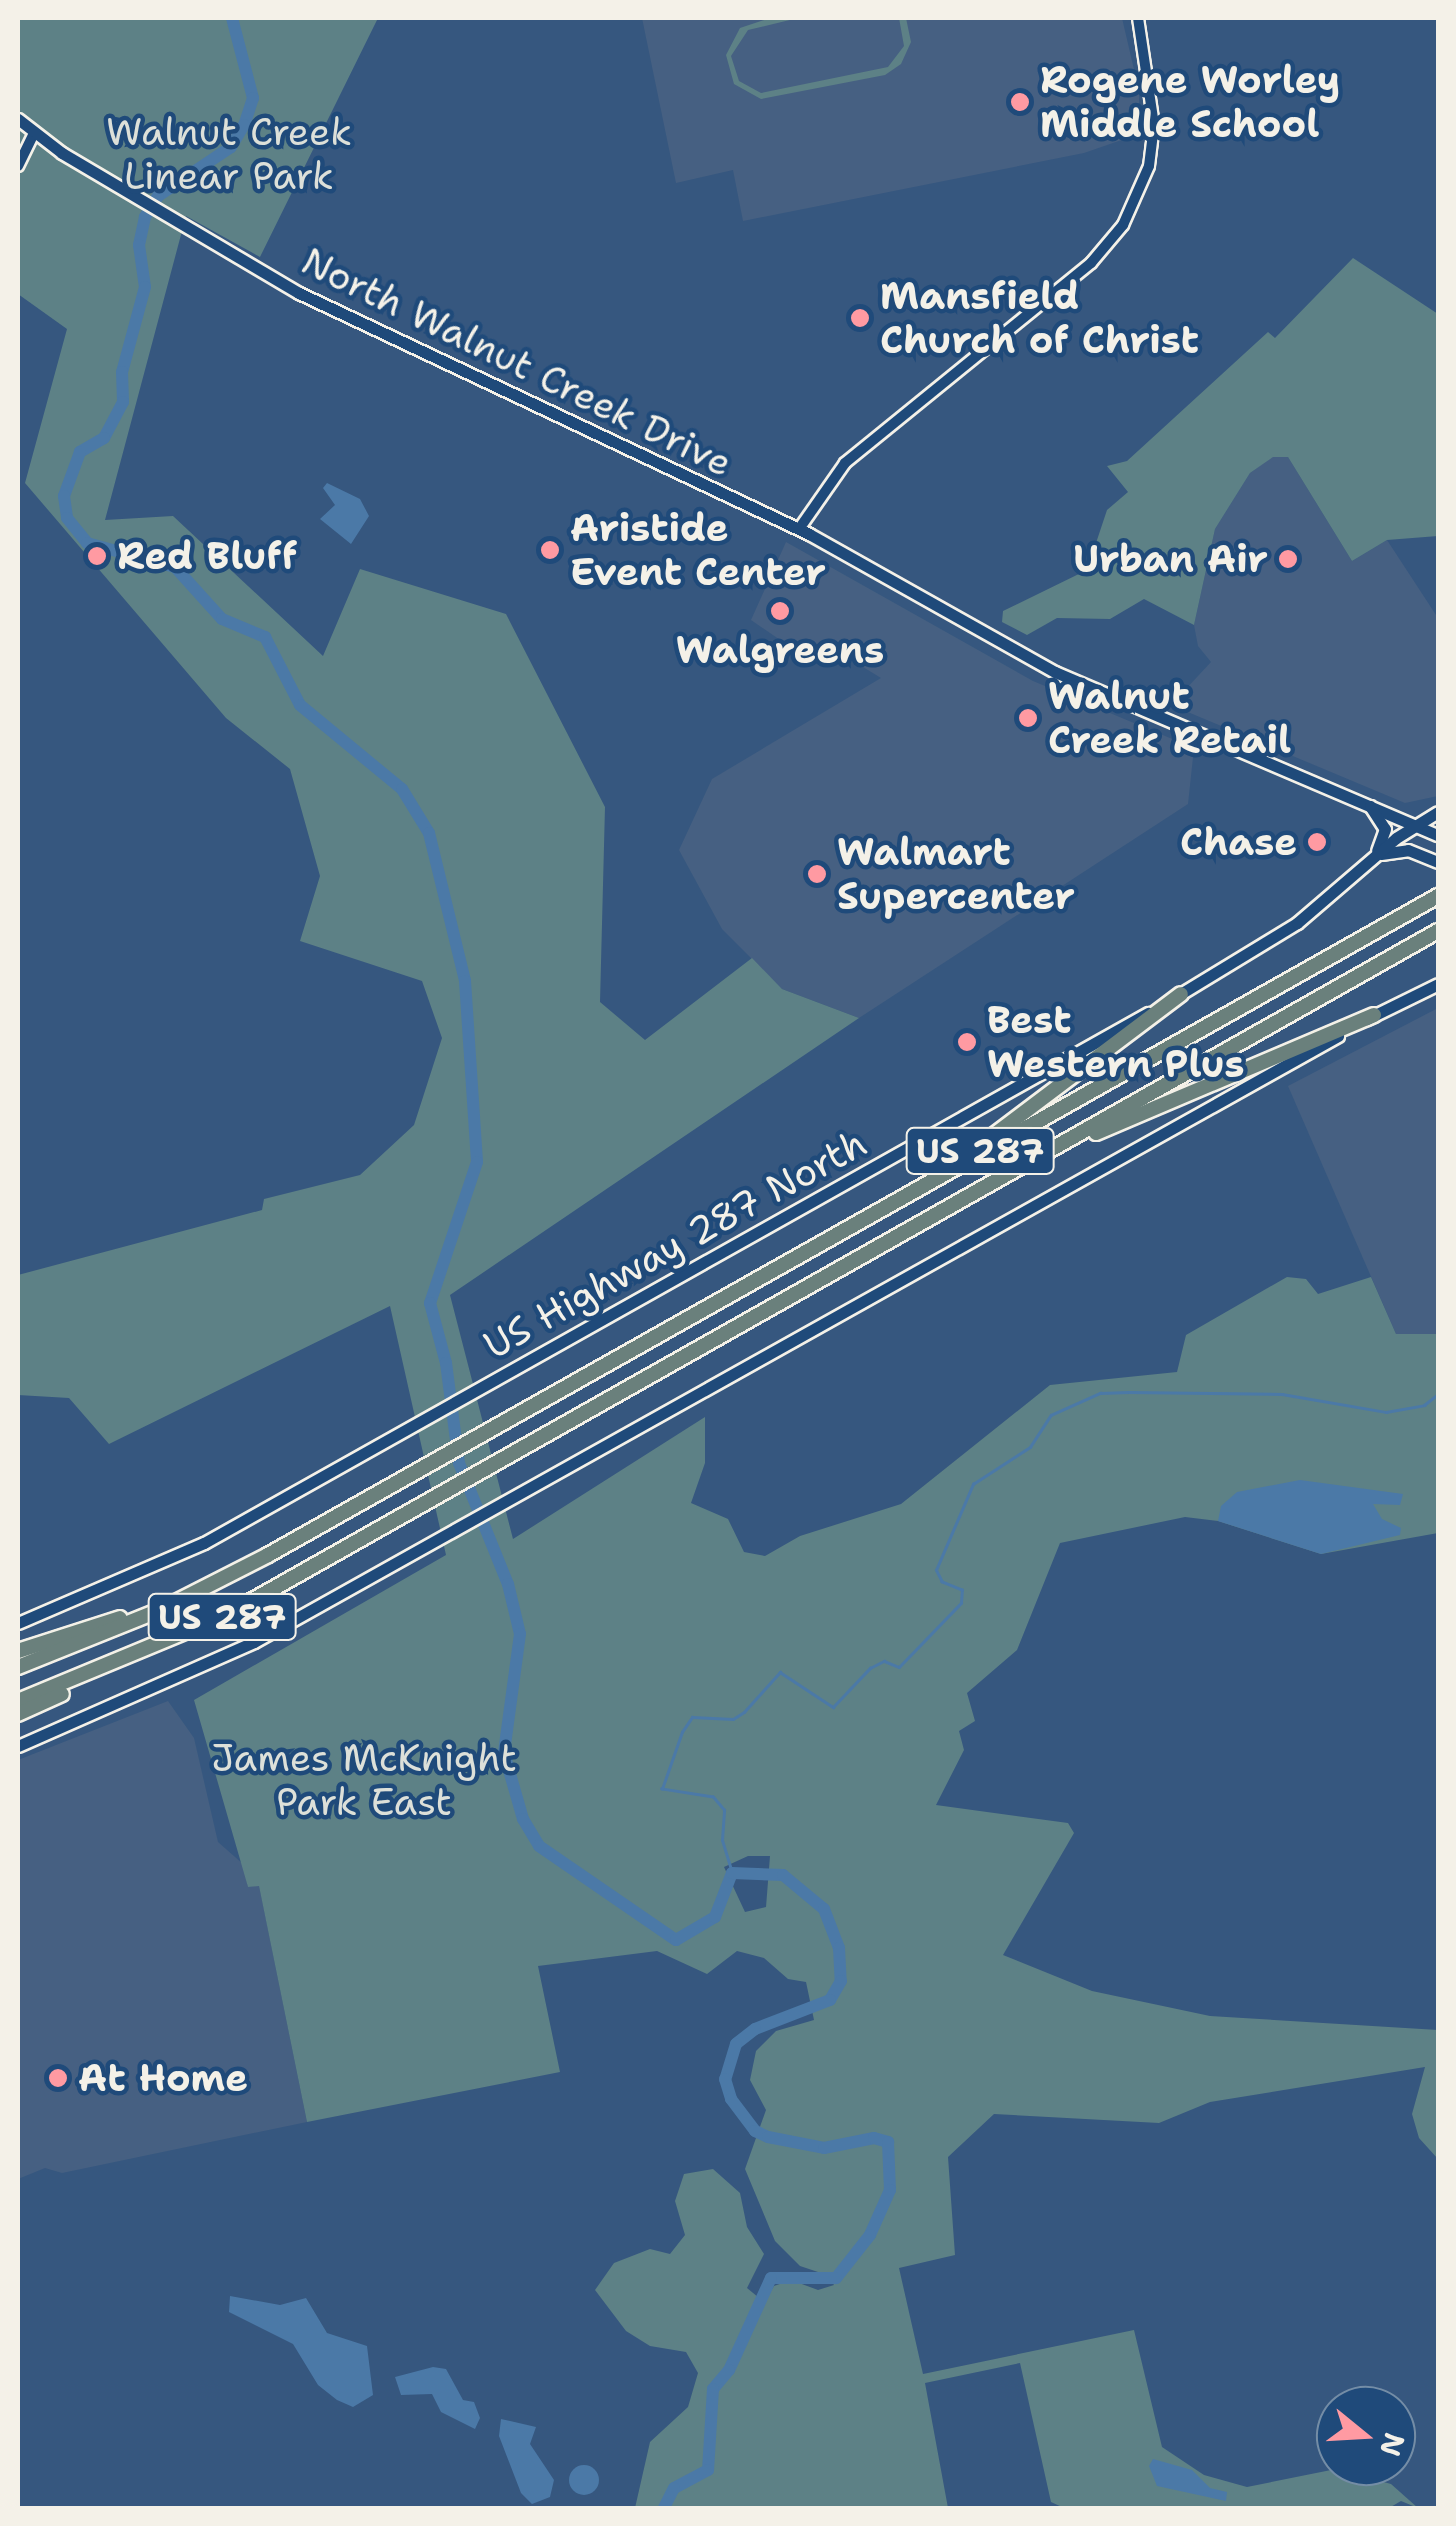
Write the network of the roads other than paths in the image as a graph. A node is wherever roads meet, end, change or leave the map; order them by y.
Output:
1 (1138, 18) edge
2 (18, 119) edge
3 (34, 134) junction
4 (18, 166) edge
5 (798, 529) junction
6 (1368, 802) junction
7 (1438, 812) edge
8 (1416, 825) junction
9 (1438, 835) edge
10 (1374, 856) junction
11 (1438, 862) edge
12 (1438, 896) edge
13 (1438, 932) edge
14 (1438, 984) edge
15 (1181, 994) junction
16 (1374, 1016) junction
17 (974, 1155) junction
18 (997, 1180) junction
19 (160, 1610) junction
20 (18, 1623) edge
21 (18, 1651) edge
22 (123, 1662) junction
23 (18, 1668) edge
24 (18, 1701) edge
25 (18, 1714) edge
26 (18, 1746) edge

1 - 5 street
2 - 3 main road, North Walnut Creek Drive
3 - 4 street
3 - 5 main road, North Walnut Creek Drive
5 - 6 main road, North Walnut Creek Drive
6 - 8 main road, North Walnut Creek Drive
6 - 10 main road
7 - 8 main road, US Highway 287 North
8 - 9 main road, North Walnut Creek Drive
8 - 10 main road, US Highway 287 North
10 - 11 main road
10 - 15 main road, US Highway 287 North
12 - 17 highway, US 287
13 - 18 highway, US 287
14 - 16 main road
15 - 17 highway
15 - 20 main road, US Highway 287 North
16 - 18 highway
16 - 26 main road
17 - 19 highway, US 287
18 - 22 highway, US 287
19 - 21 highway
19 - 23 highway, US 287
22 - 24 highway, US 287
22 - 25 highway

